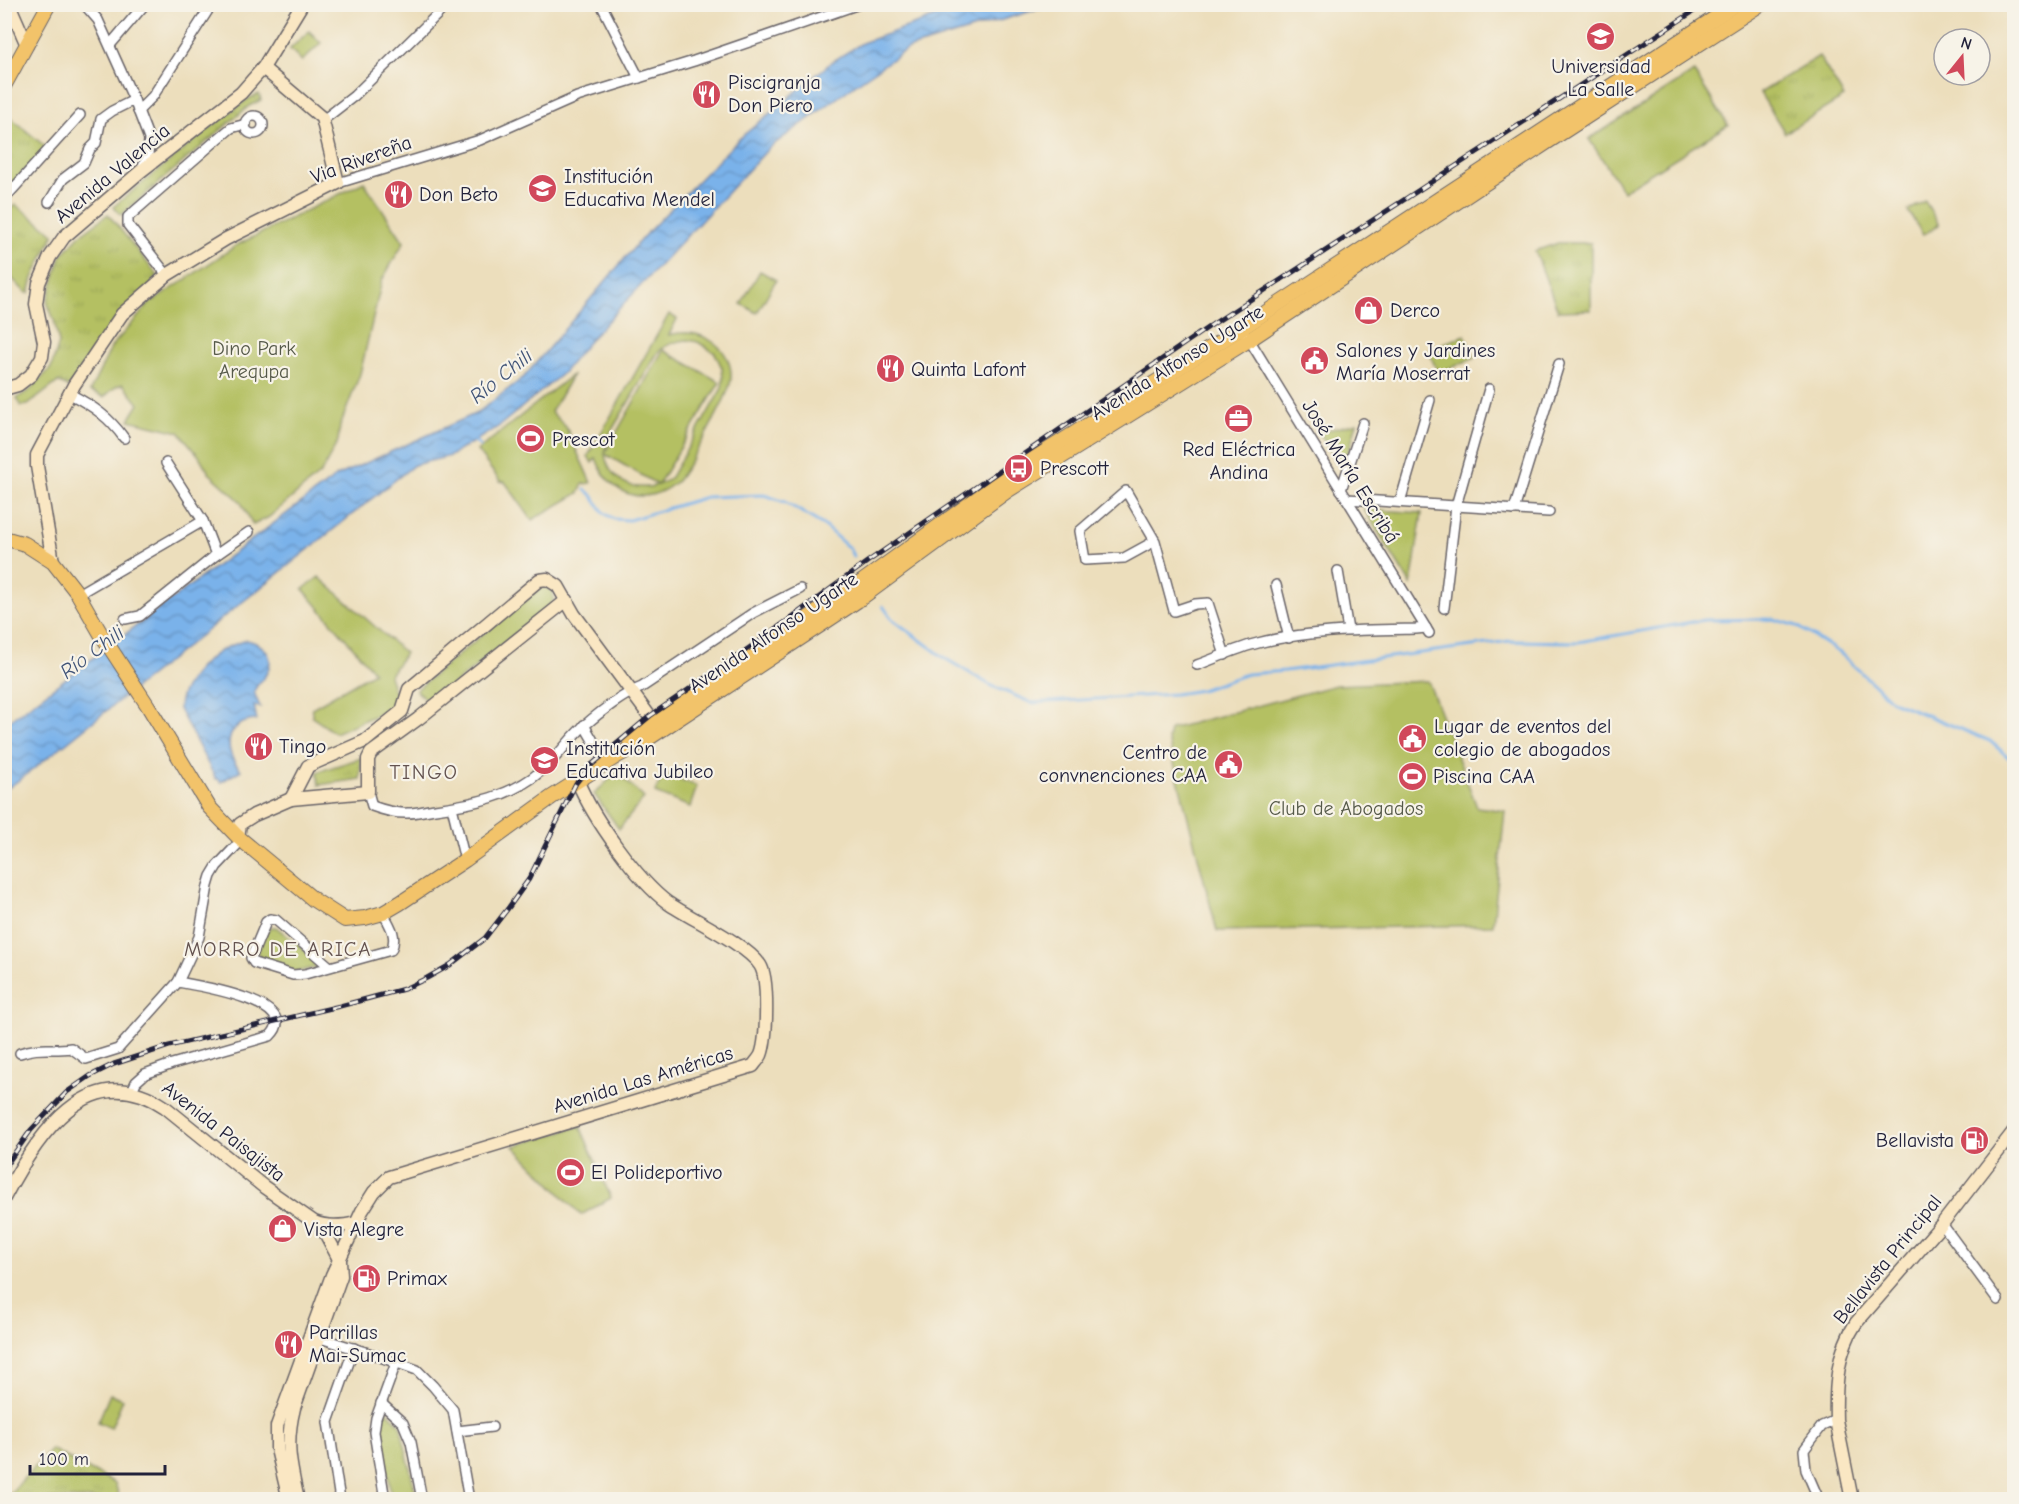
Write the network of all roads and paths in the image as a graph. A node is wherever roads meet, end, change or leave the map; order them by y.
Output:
1 (9, 4) edge
2 (49, 4) edge
3 (84, 4) edge
4 (144, 4) edge
5 (212, 4) edge
6 (302, 4) edge
7 (448, 4) edge
8 (601, 4) edge
9 (859, 4) edge
10 (1736, 4) edge
11 (1761, 4) edge
12 (27, 45) junction
13 (110, 45) junction
14 (263, 68) junction
15 (639, 78) junction
16 (4, 86) edge
17 (134, 100) junction
18 (138, 111) junction
19 (80, 115) dead end
20 (322, 118) junction
21 (246, 124) dead end
22 (141, 171) junction
23 (338, 183) junction
24 (4, 199) edge
25 (49, 202) dead end
26 (167, 275) junction
27 (1246, 334) junction
28 (1559, 364) dead end
29 (4, 389) edge
30 (1489, 389) dead end
31 (70, 394) junction
32 (1430, 400) dead end
33 (1363, 423) dead end
34 (124, 438) dead end
35 (166, 463) dead end
36 (1341, 490) junction
37 (1347, 499) junction
38 (1400, 502) junction
39 (1456, 506) junction
40 (1514, 510) junction
41 (1549, 512) dead end
42 (203, 521) junction
43 (249, 532) dead end
44 (4, 538) edge
45 (1155, 541) junction
46 (216, 555) junction
47 (53, 562) junction
48 (1338, 571) dead end
49 (1276, 585) dead end
50 (800, 589) dead end
51 (78, 594) junction
52 (567, 600) junction
53 (1444, 608) dead end
54 (125, 619) dead end
55 (1348, 630) junction
56 (1289, 638) junction
57 (1225, 655) junction
58 (1197, 665) dead end
59 (632, 691) junction
60 (404, 706) junction
61 (418, 719) junction
62 (584, 725) junction
63 (658, 726) junction
64 (365, 741) junction
65 (595, 744) dead end
66 (371, 753) junction
67 (578, 782) junction
68 (369, 792) junction
69 (291, 798) junction
70 (452, 807) junction
71 (238, 837) junction
72 (465, 860) junction
73 (383, 913) junction
74 (330, 967) junction
75 (178, 982) junction
76 (20, 1053) dead end
77 (132, 1091) junction
78 (2014, 1131) edge
79 (4, 1198) edge
80 (357, 1223) junction
81 (1942, 1224) junction
82 (321, 1225) junction
83 (340, 1261) junction
84 (1998, 1300) dead end
85 (320, 1338) junction
86 (354, 1348) junction
87 (396, 1363) junction
88 (381, 1403) junction
89 (1836, 1420) junction
90 (492, 1427) dead end
91 (457, 1431) junction
92 (289, 1500) edge
93 (298, 1500) edge
94 (340, 1500) edge
95 (385, 1500) edge
96 (422, 1500) edge
97 (470, 1500) edge
98 (1819, 1500) edge
99 (1852, 1500) edge

1 - 12 street
2 - 12 main road
3 - 13 street
4 - 13 street
5 - 18 street
6 - 14 street, Avenida Valencia
7 - 20 street
8 - 15 street
9 - 15 street, Via Rivereña
10 - 27 main road, Avenida Alfonso Ugarte
11 - 27 main road, Avenida Alfonso Ugarte
12 - 16 main road
13 - 17 street
14 - 20 street
14 - 22 street, Avenida Valencia
15 - 23 street, Via Rivereña
17 - 18 street
17 - 25 street
18 - 22 street
19 - 24 street
20 - 23 street
21 - 26 street
22 - 29 street, Avenida Valencia
23 - 26 street, Via Rivereña
26 - 31 street, Via Rivereña
27 - 36 street, José María Escribá
27 - 63 main road, Avenida Alfonso Ugarte
28 - 40 street
30 - 39 street
31 - 34 street
31 - 47 street, Via Rivereña
32 - 38 street
33 - 36 street
35 - 42 street
36 - 37 street, José María Escribá
37 - 38 street
37 - 55 street, José María Escribá
38 - 39 street
39 - 40 street
39 - 53 street
40 - 41 street
42 - 46 street
42 - 51 street
43 - 46 street
44 - 47 main road, Avenida Alfonso Ugarte
45 - 45 street
45 - 57 street
46 - 54 street
47 - 51 main road, Avenida Alfonso Ugarte
48 - 55 street
49 - 56 street
50 - 59 street
51 - 71 main road, Avenida Alfonso Ugarte
52 - 59 street
52 - 60 street
52 - 61 street
55 - 56 street
56 - 57 street
57 - 58 street
59 - 62 street
59 - 63 street
60 - 61 street
60 - 64 street
61 - 66 street
62 - 65 street
62 - 70 street
63 - 67 main road, Avenida Alfonso Ugarte
64 - 66 street
64 - 69 street
66 - 68 street
67 - 72 main road, Avenida Alfonso Ugarte
67 - 80 street, Avenida Las Américas
68 - 69 street
68 - 70 street
69 - 71 street
70 - 72 street
71 - 73 main road, Avenida Alfonso Ugarte
71 - 75 street
72 - 73 main road, Avenida Alfonso Ugarte
73 - 74 street
74 - 74 street
75 - 76 street
75 - 77 street
77 - 79 street, Avenida Paisajista
77 - 82 street, Avenida Paisajista
78 - 81 street, Bellavista Principal
80 - 82 street
80 - 83 street, Avenida Las Américas
81 - 84 street
81 - 89 street, Bellavista Principal
82 - 83 street
83 - 85 street, Avenida Las Américas
83 - 92 street, Avenida Las Américas
85 - 86 street
85 - 93 street, Avenida Las Américas
86 - 87 street
86 - 94 street
87 - 88 street
87 - 91 street
88 - 95 street
88 - 96 street
89 - 98 street
89 - 99 street, Bellavista Principal
90 - 91 street
91 - 97 street

